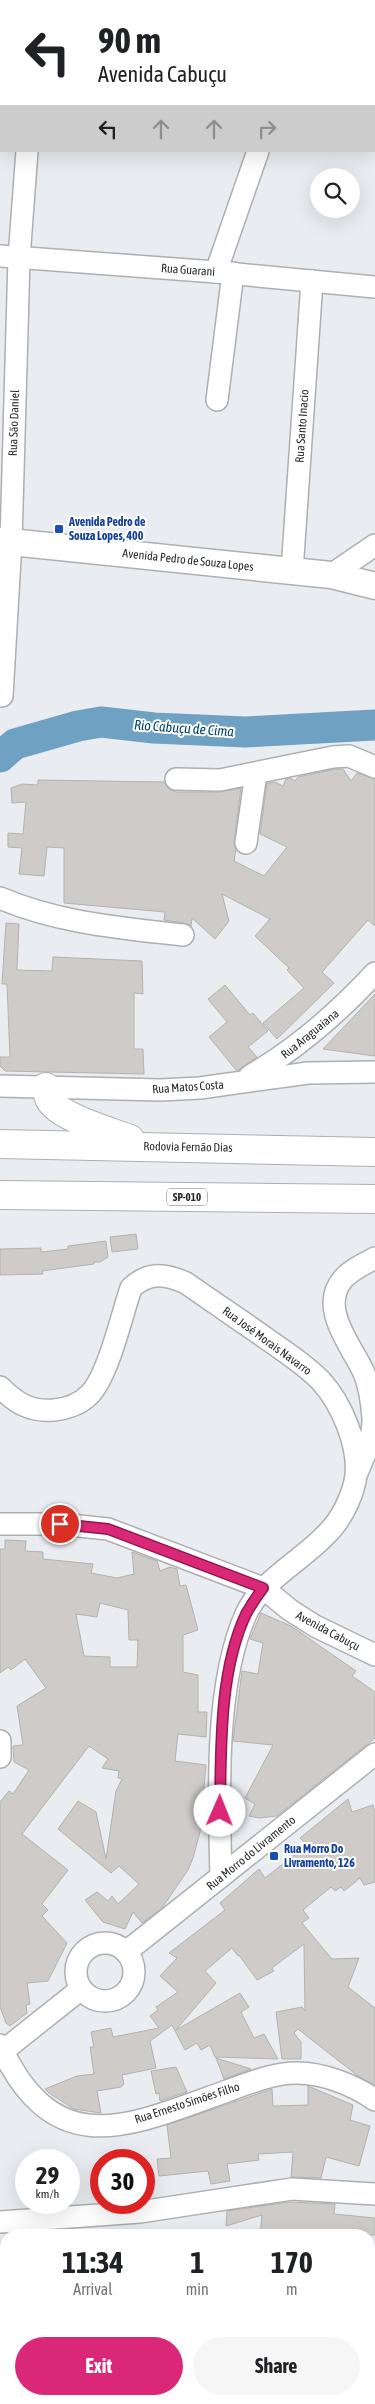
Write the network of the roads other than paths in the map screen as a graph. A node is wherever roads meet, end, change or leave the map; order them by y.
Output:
1 (27, 152) edge
2 (258, 152) edge
3 (9, 257) edge
4 (224, 273) junction
5 (312, 281) junction
6 (375, 287) edge
7 (217, 400) dead end
8 (6, 478) edge
9 (6, 542) edge
10 (375, 544) edge
11 (292, 571) junction
12 (331, 575) junction
13 (375, 586) edge
14 (2, 696) dead end
15 (375, 767) edge
16 (256, 773) junction
17 (176, 779) dead end
18 (246, 843) dead end
19 (0, 898) edge
20 (184, 935) dead end
21 (375, 973) edge
22 (375, 1072) edge
23 (236, 1084) junction
24 (0, 1086) edge
25 (46, 1087) junction
26 (0, 1144) edge
27 (150, 1146) junction
28 (375, 1152) edge
29 (0, 1195) edge
30 (375, 1199) edge
31 (375, 1258) edge
32 (0, 1386) edge
33 (356, 1475) junction
34 (0, 1524) edge
35 (263, 1588) junction
36 (375, 1655) edge
37 (0, 1741) edge
38 (375, 1754) edge
39 (0, 1757) edge
40 (221, 1876) junction
41 (126, 1952) junction
42 (81, 1989) junction
43 (1, 2048) edge
44 (375, 2100) edge
45 (375, 2194) edge
46 (0, 2222) edge

1 - 3 street, Rua São Daniel
2 - 4 street
3 - 4 street, Rua Guarani
3 - 8 street, Rua São Daniel
4 - 5 street, Rua Guarani
4 - 7 street
5 - 6 street, Rua Guarani
5 - 11 street, Rua Santo Inacio
8 - 9 street, Rua São Daniel
9 - 11 main road, Avenida Pedro de Souza Lopes
9 - 14 street, Rua São Daniel
10 - 12 street
11 - 12 main road, Avenida Pedro de Souza Lopes
12 - 13 main road, Avenida Pedro de Souza Lopes
15 - 16 street
16 - 17 street
16 - 18 street
19 - 20 street
21 - 23 street, Rua Araguaiana
22 - 23 street, Rua Matos Costa
23 - 25 street, Rua Matos Costa
24 - 25 street, Rua Matos Costa
25 - 27 highway
26 - 27 highway, Rodovia Fernão Dias
27 - 28 highway, Rodovia Fernão Dias
29 - 30 highway, SP-010
31 - 33 street
32 - 33 street, Rua José Morais Navarro
33 - 35 street, Rua José Morais Navarro
34 - 35 street, Avenida Cabuçu
35 - 36 street, Avenida Cabuçu
35 - 40 street, Rua José Morais Navarro
37 - 39 street
38 - 40 street, Rua Morro do Livramento
40 - 41 street, Rua Morro do Livramento
41 - 42 street
41 - 42 street
42 - 43 street
43 - 44 street, Rua Ernesto Simões Filho
45 - 46 street

